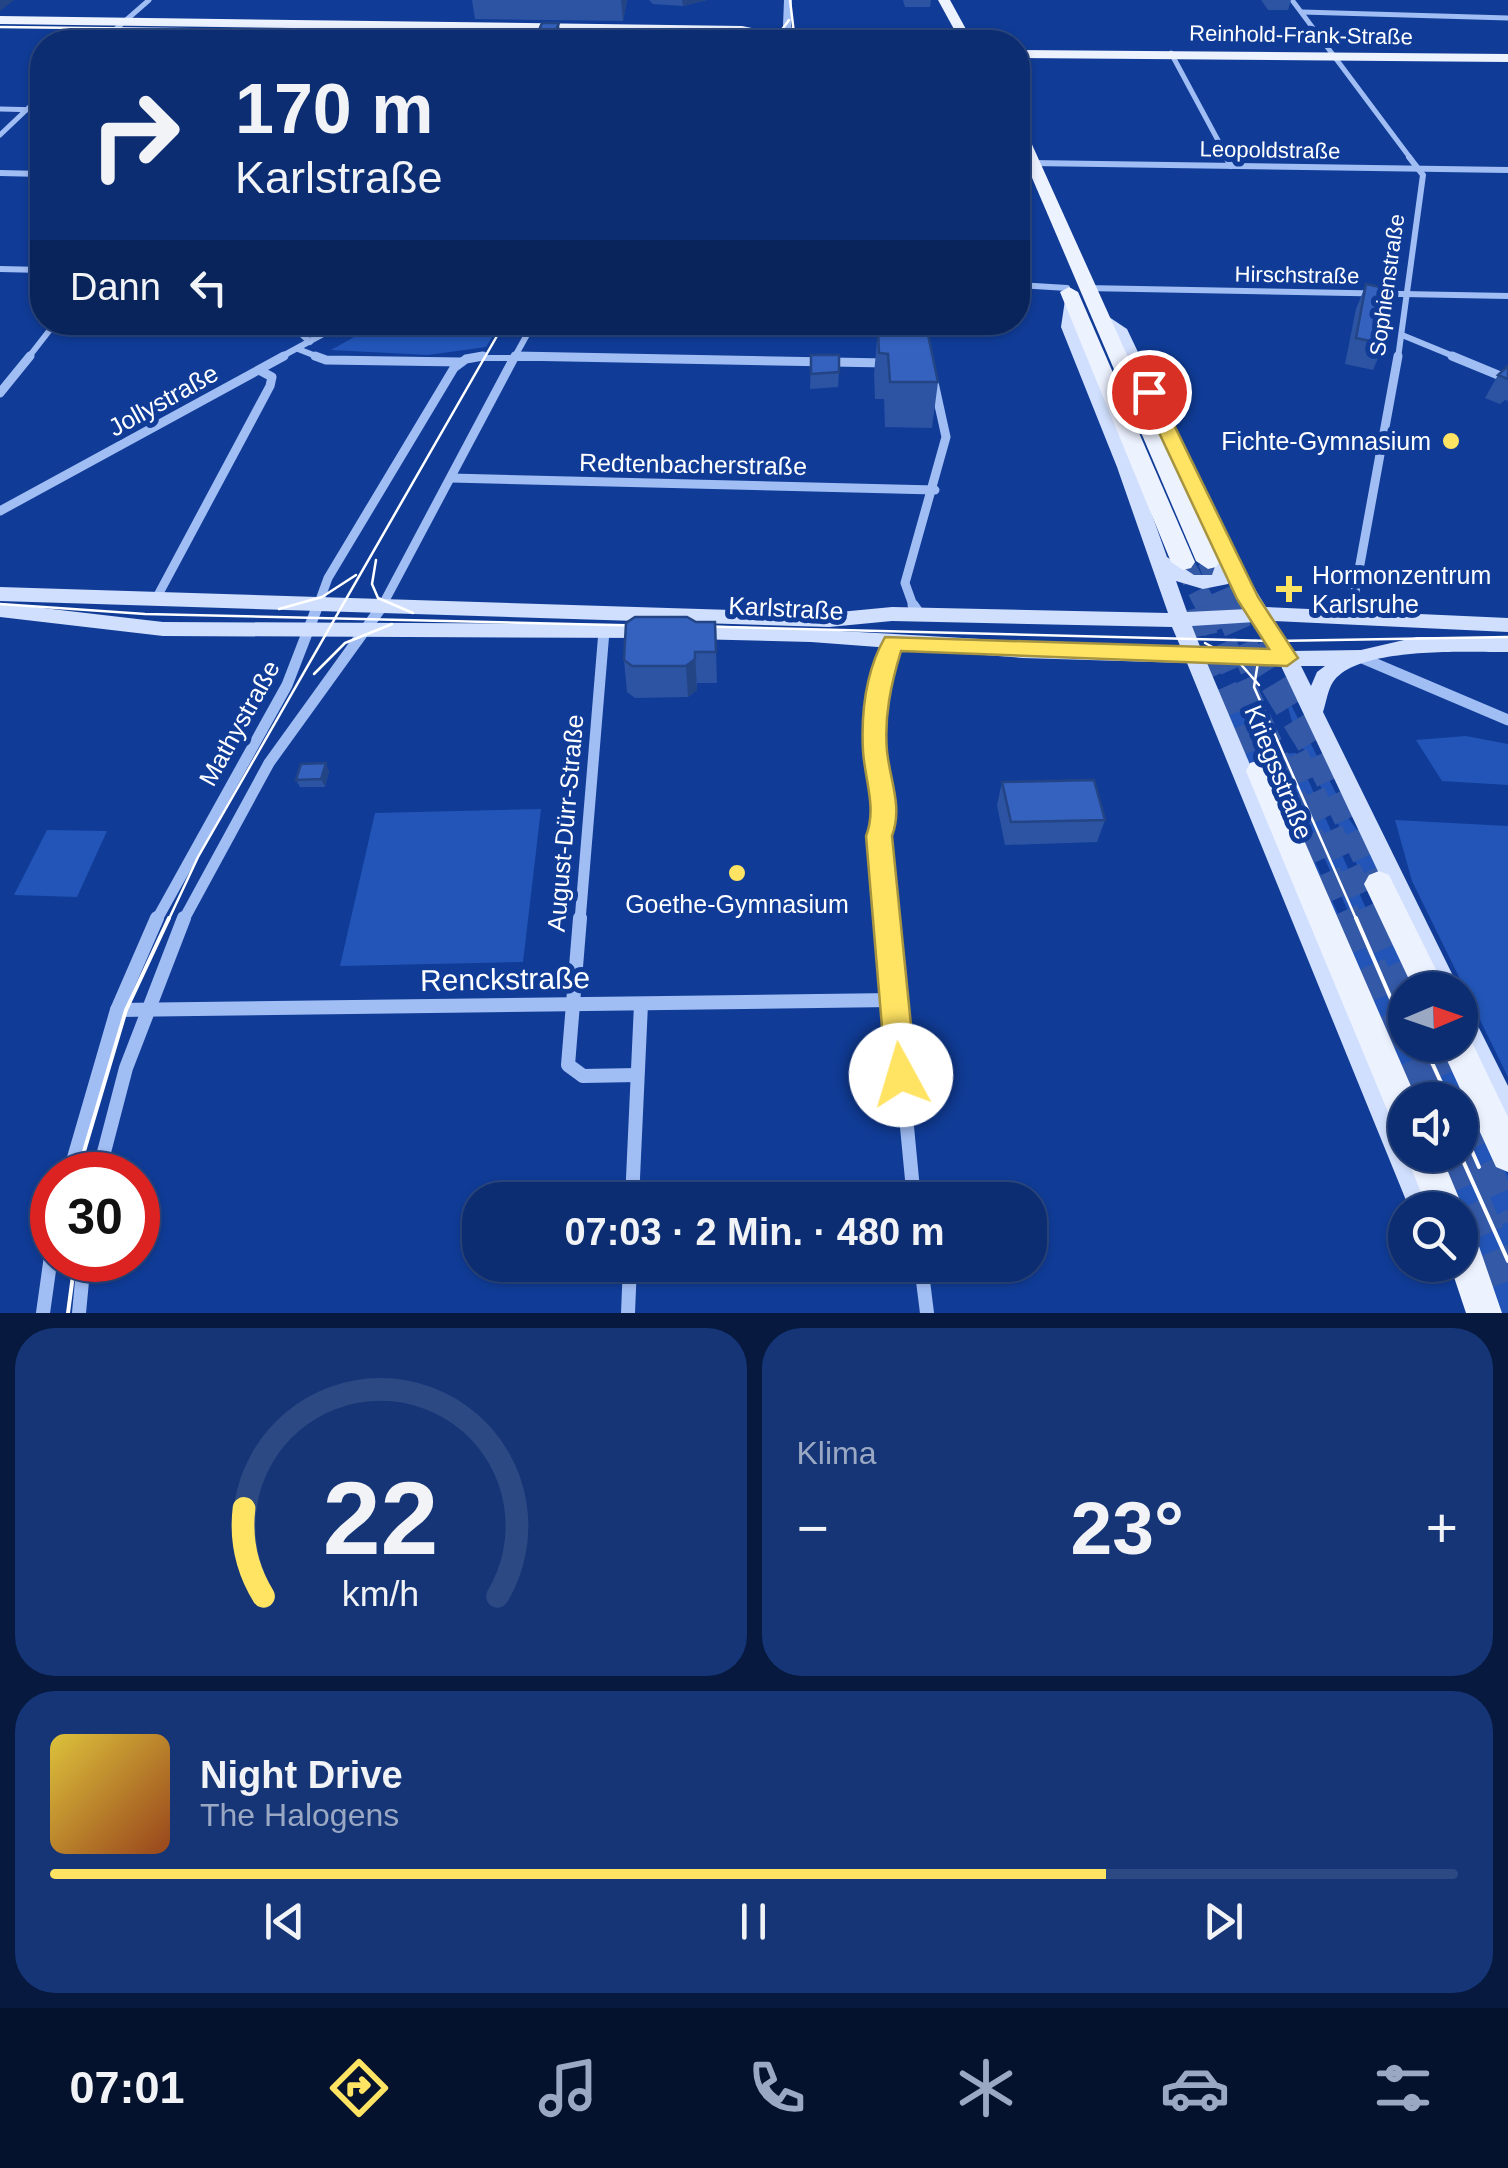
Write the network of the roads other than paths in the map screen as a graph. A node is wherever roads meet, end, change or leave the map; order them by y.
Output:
1 (149, 0) edge
2 (788, 0) edge
3 (944, 0) edge
4 (960, 0) edge
5 (1292, 0) edge
6 (1302, 12) junction
7 (1508, 18) edge
8 (0, 20) edge
9 (125, 22) junction
10 (115, 30) edge
11 (315, 30) edge
12 (791, 30) edge
13 (962, 30) edge
14 (966, 30) edge
15 (0, 32) edge
16 (30, 34) edge
17 (1030, 50) edge
18 (1030, 51) edge
19 (1094, 52) junction
20 (1170, 53) junction
21 (1332, 56) junction
22 (1508, 58) edge
23 (30, 106) edge
24 (0, 109) edge
25 (26, 110) junction
26 (30, 110) edge
27 (0, 135) edge
28 (1030, 165) edge
29 (1230, 166) junction
30 (1420, 169) junction
31 (1508, 170) edge
32 (0, 173) edge
33 (30, 174) edge
34 (1030, 179) edge
35 (1030, 183) edge
36 (0, 269) edge
37 (30, 270) edge
38 (1030, 287) edge
39 (1407, 294) junction
40 (1508, 296) edge
41 (1082, 298) junction
42 (1402, 334) junction
43 (46, 335) edge
44 (302, 335) edge
45 (323, 335) edge
46 (527, 335) edge
47 (310, 342) junction
48 (298, 349) junction
49 (516, 356) junction
50 (461, 362) junction
51 (901, 364) edge
52 (928, 364) edge
53 (259, 370) junction
54 (1508, 379) edge
55 (0, 393) edge
56 (451, 478) junction
57 (934, 490) junction
58 (0, 512) edge
59 (1158, 558) junction
60 (1218, 560) junction
61 (1183, 562) tunnel mouth
62 (0, 594) edge
63 (157, 597) junction
64 (316, 601) junction
65 (384, 603) junction
66 (0, 610) edge
67 (920, 615) junction
68 (1259, 616) junction
69 (1354, 616) junction
70 (1180, 620) junction
71 (1508, 626) edge
72 (308, 630) junction
73 (366, 630) junction
74 (604, 631) junction
75 (892, 642) junction
76 (1508, 644) edge
77 (1193, 654) junction
78 (1287, 658) junction
79 (1356, 658) junction
80 (1313, 712) junction
81 (1508, 720) edge
82 (1260, 772) tunnel mouth
83 (1379, 884) tunnel mouth
84 (1421, 972) edge
85 (1439, 972) edge
86 (894, 1000) junction
87 (573, 1002) junction
88 (641, 1004) junction
89 (147, 1009) junction
90 (117, 1010) junction
91 (1478, 1053) edge
92 (1464, 1062) edge
93 (636, 1075) junction
94 (1392, 1082) edge
95 (1508, 1115) edge
96 (76, 1152) edge
97 (104, 1152) edge
98 (1508, 1154) edge
99 (633, 1182) edge
100 (912, 1182) edge
101 (1417, 1192) edge
102 (47, 1282) edge
103 (82, 1282) edge
104 (629, 1282) edge
105 (924, 1282) edge
106 (1465, 1282) edge
107 (1474, 1282) edge
108 (1485, 1312) edge
109 (43, 1313) edge
110 (79, 1313) edge
111 (628, 1313) edge
112 (927, 1313) edge

1 - 9 street
2 - 12 street
3 - 13 main road
4 - 14 main road
5 - 6 street
6 - 7 street
6 - 21 street
8 - 9 main road
9 - 10 street
9 - 11 main road
15 - 16 main road
17 - 19 main road, Reinhold-Frank-Straße
18 - 19 main road, Reinhold-Frank-Straße
19 - 20 main road, Reinhold-Frank-Straße
20 - 21 main road, Reinhold-Frank-Straße
20 - 29 street
21 - 22 main road, Reinhold-Frank-Straße
21 - 30 street
23 - 25 street
24 - 25 street
25 - 26 street
25 - 27 street
28 - 29 street, Leopoldstraße
29 - 30 street, Leopoldstraße
30 - 31 street, Leopoldstraße
30 - 39 street, Sophienstraße
32 - 33 street
34 - 41 main road, Kriegsstraße
35 - 41 main road, Kriegsstraße
36 - 37 street
38 - 41 street, Hirschstraße
39 - 40 street, Hirschstraße
39 - 41 street, Hirschstraße
39 - 42 street, Sophienstraße
41 - 59 main road, Kriegsstraße
41 - 60 main road
41 - 61 main road
42 - 54 street
42 - 69 street, Sophienstraße
43 - 55 street
44 - 47 street
45 - 47 street, Jollystraße
46 - 49 street, Mathystraße
47 - 48 street, Jollystraße
48 - 50 street
48 - 53 street, Jollystraße
49 - 50 street
49 - 51 street
49 - 56 street, Mathystraße
50 - 64 street, Mathystraße
52 - 57 street
53 - 58 street, Jollystraße
53 - 63 street
56 - 57 street, Redtenbacherstraße
56 - 65 street, Mathystraße
57 - 67 street
59 - 60 main road
59 - 70 main road, Kriegsstraße
60 - 68 main road, Kriegsstraße
62 - 63 main road, Karlstraße
63 - 64 main road, Karlstraße
64 - 65 main road, Karlstraße
64 - 72 street, Mathystraße
65 - 67 main road, Karlstraße
65 - 73 street, Mathystraße
66 - 72 main road, Karlstraße
67 - 70 main road, Karlstraße
68 - 69 main road, Karlstraße
68 - 70 main road, Karlstraße
68 - 78 main road, Kriegsstraße
69 - 71 main road, Karlstraße
70 - 77 main road, Kriegsstraße
72 - 73 main road, Karlstraße
72 - 90 street, Mathystraße
73 - 74 main road, Karlstraße
73 - 89 street, Mathystraße
74 - 75 main road, Karlstraße
74 - 87 street, August-Dürr-Straße
75 - 77 main road, Karlstraße
75 - 86 street
76 - 79 main road, Karlstraße
77 - 78 main road, Karlstraße
77 - 101 main road, Kriegsstraße
78 - 79 main road, Karlstraße
78 - 80 main road, Kriegsstraße
79 - 80 main road
79 - 81 street
80 - 85 main road, Kriegsstraße
82 - 94 main road
83 - 84 main road
86 - 88 street, Renckstraße
86 - 100 street
87 - 88 street, Renckstraße
87 - 89 street, Renckstraße
87 - 93 street, August-Dürr-Straße
88 - 93 street
89 - 90 street, Renckstraße
89 - 97 street, Mathystraße
90 - 96 street, Mathystraße
91 - 95 main road
92 - 98 main road
93 - 99 street
102 - 109 street
103 - 110 street
104 - 111 street
105 - 112 street
106 - 108 main road
107 - 108 main road

